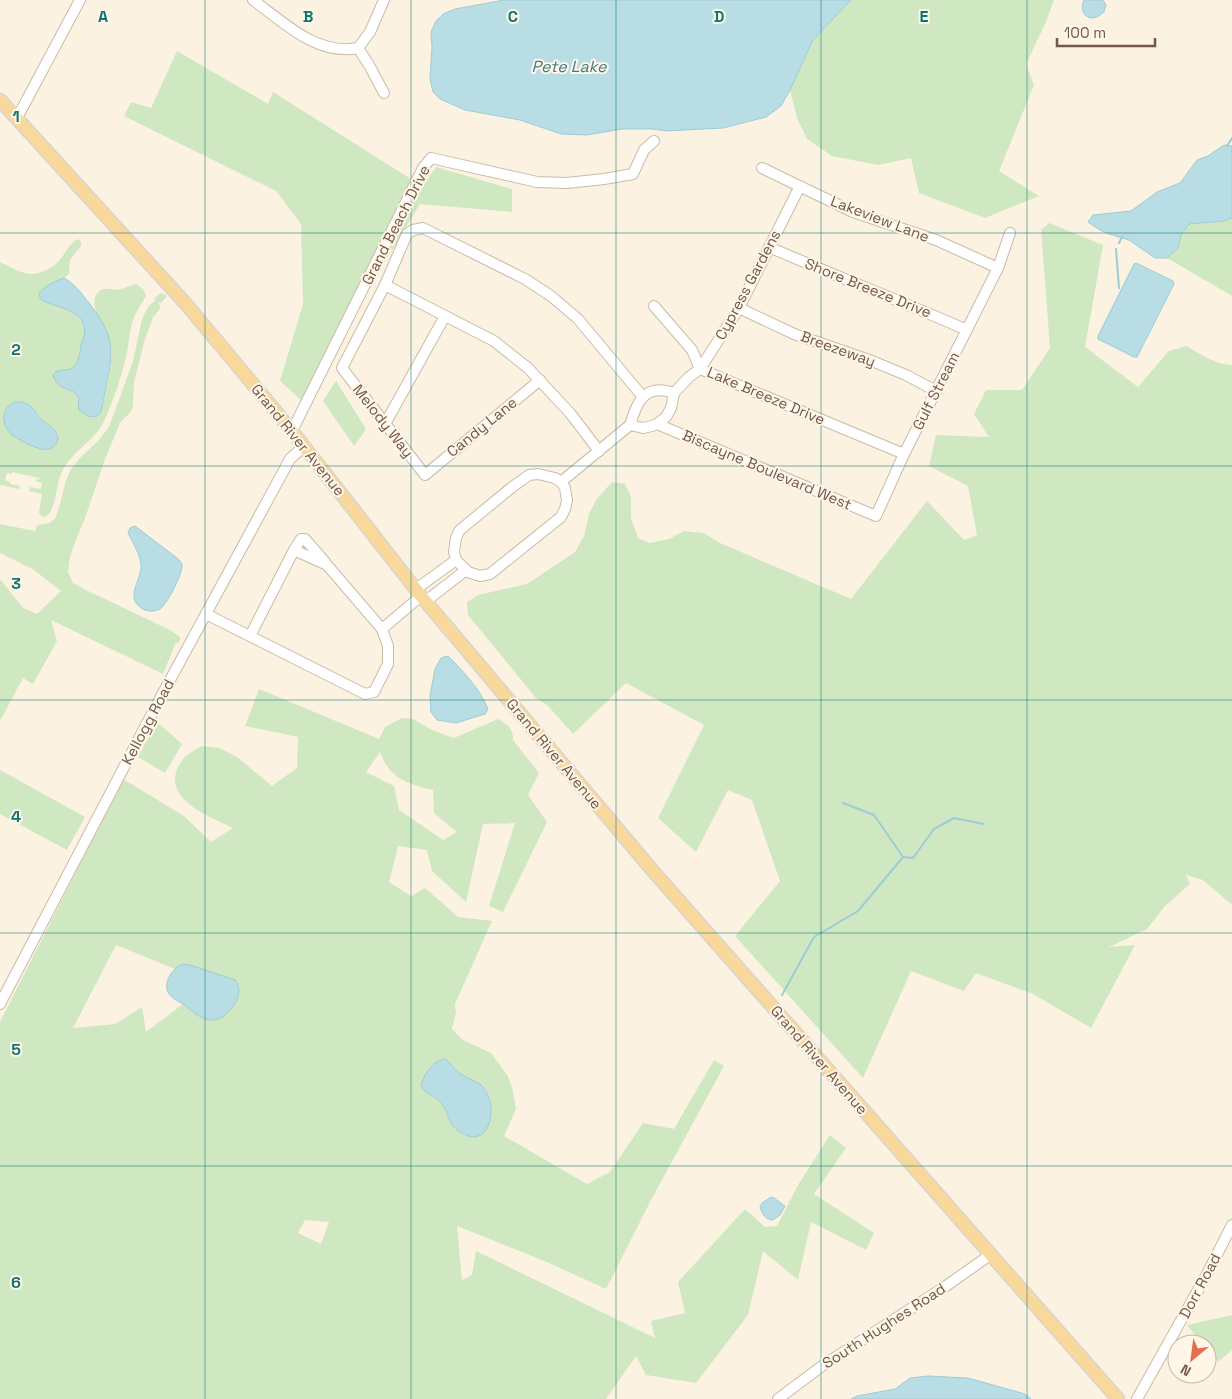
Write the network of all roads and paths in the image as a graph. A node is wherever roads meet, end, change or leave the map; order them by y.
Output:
1 (80, 0) edge
2 (253, 0) edge
3 (384, 0) edge
4 (358, 48) junction
5 (384, 93) dead end
6 (0, 100) edge
7 (17, 118) junction
8 (654, 141) dead end
9 (762, 168) dead end
10 (800, 186) junction
11 (1010, 233) dead end
12 (769, 247) junction
13 (998, 268) junction
14 (385, 285) junction
15 (654, 306) dead end
16 (739, 308) junction
17 (445, 316) junction
18 (967, 330) junction
19 (700, 369) junction
20 (540, 380) junction
21 (936, 391) junction
22 (674, 392) junction
23 (643, 397) junction
24 (385, 424) junction
25 (657, 424) junction
26 (630, 425) junction
27 (292, 431) junction
28 (304, 446) junction
29 (599, 451) junction
30 (904, 454) junction
31 (425, 475) joint
32 (561, 482) junction
33 (876, 516) joint
34 (456, 560) junction
35 (466, 570) junction
36 (421, 595) junction
37 (206, 614) junction
38 (382, 629) junction
39 (250, 636) junction
40 (0, 1004) edge
41 (1232, 1225) edge
42 (990, 1255) junction
43 (778, 1399) edge
44 (1118, 1399) edge
45 (1137, 1399) edge

1 - 7 street
2 - 4 street
3 - 4 street
4 - 5 street
6 - 7 main road, Grand River Avenue
7 - 27 main road, Grand River Avenue
8 - 27 street, Grand Beach Drive
9 - 10 street, Lakeview Lane
10 - 12 street, Cypress Gardens
10 - 13 street, Lakeview Lane
11 - 13 street, Gulf Stream
12 - 16 street, Cypress Gardens
12 - 18 street, Shore Breeze Drive
13 - 18 street, Gulf Stream
14 - 17 street
14 - 23 street
14 - 24 street, Melody Way
15 - 19 street, Lake Breeze Drive
16 - 19 street, Cypress Gardens
16 - 21 street, Breezeway
17 - 20 street
17 - 24 street
18 - 21 street, Gulf Stream
19 - 22 street, Cypress Gardens
19 - 30 street, Lake Breeze Drive
20 - 29 street
20 - 31 street, Candy Lane
21 - 30 street, Gulf Stream
22 - 23 street
22 - 25 street
23 - 26 street
24 - 31 street, Melody Way
25 - 26 street
25 - 33 street, Biscayne Boulevard West
26 - 29 street
27 - 28 main road, Grand River Avenue
28 - 36 main road, Grand River Avenue
28 - 37 street, Kellogg Road
29 - 32 street
30 - 33 street, Gulf Stream
32 - 34 street
32 - 35 street
34 - 35 street
34 - 36 street
35 - 36 street
36 - 38 street
36 - 42 main road, Grand River Avenue
37 - 39 street
37 - 40 street, Kellogg Road
38 - 39 street
38 - 39 street
41 - 45 street, Dorr Road
42 - 43 street, South Hughes Road
42 - 44 main road, Grand River Avenue

